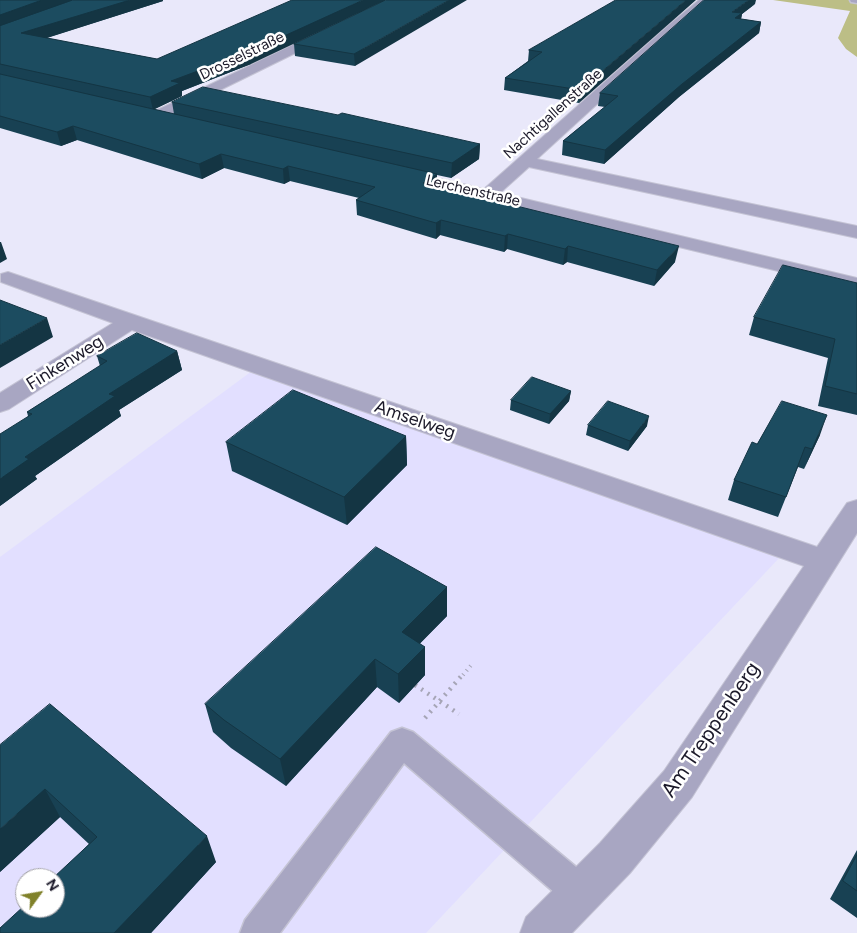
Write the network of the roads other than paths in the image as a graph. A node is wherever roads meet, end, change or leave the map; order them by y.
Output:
1 (706, 0) edge
2 (343, 25) edge
3 (135, 112) edge
4 (154, 117) junction
5 (182, 124) edge
6 (524, 161) junction
7 (387, 171) edge
8 (489, 194) junction
9 (857, 232) edge
10 (8, 278) dead end
11 (857, 284) edge
12 (130, 322) junction
13 (0, 404) edge
14 (857, 510) edge
15 (823, 561) junction
16 (581, 893) junction
17 (258, 933) edge
18 (542, 933) edge

1 - 6 street, Nachtigallenstraße
2 - 4 street, Drosselstraße
3 - 4 street
4 - 5 street
6 - 8 street, Nachtigallenstraße
6 - 9 street
7 - 8 street, Lerchenstraße
8 - 11 street, Lerchenstraße
10 - 12 street, Amselweg
12 - 13 street, Finkenweg
12 - 15 street, Amselweg
14 - 15 street, Am Treppenberg
15 - 16 street, Am Treppenberg
16 - 17 lane
16 - 18 street, Am Treppenberg

